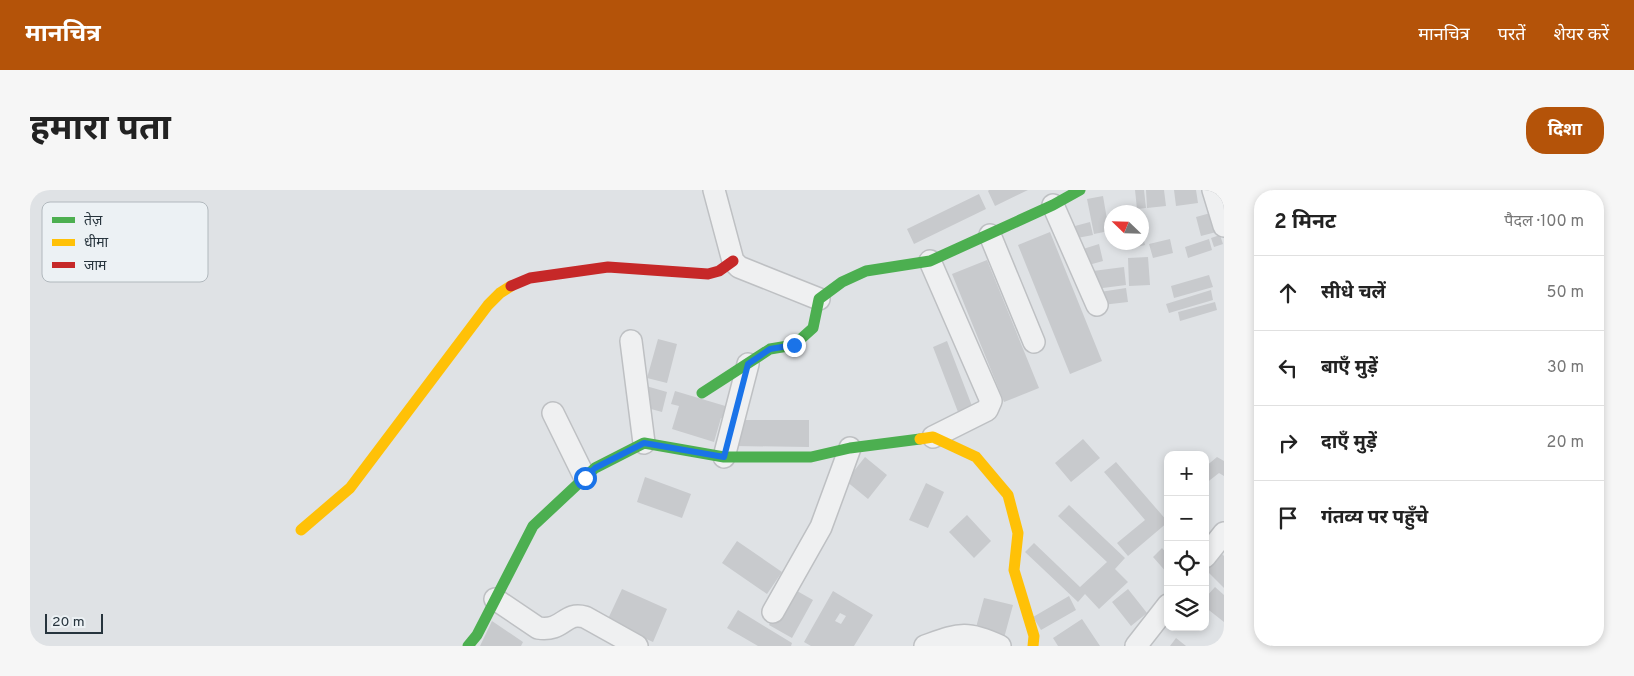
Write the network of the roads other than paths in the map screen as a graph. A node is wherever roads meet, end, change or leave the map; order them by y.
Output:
1 (714, 190) edge
2 (1080, 190) edge
3 (1213, 190) edge
4 (1053, 205) junction
5 (1224, 226) edge
6 (990, 235) junction
7 (733, 261) junction
8 (930, 261) junction
9 (819, 299) junction
10 (1097, 305) dead end
11 (631, 341) dead end
12 (1034, 342) dead end
13 (748, 364) junction
14 (702, 393) dead end
15 (553, 413) dead end
16 (933, 437) junction
17 (644, 443) junction
18 (850, 448) junction
19 (724, 457) junction
20 (585, 478) junction
21 (301, 530) dead end
22 (1224, 533) edge
23 (1209, 552) edge
24 (495, 600) junction
25 (1164, 610) edge
26 (773, 612) dead end
27 (468, 646) edge
28 (637, 646) edge
29 (925, 646) edge
30 (1000, 646) edge
31 (1033, 646) edge
32 (1136, 646) edge

1 - 7 street
2 - 4 street
3 - 5 street
4 - 6 street
4 - 10 street
6 - 8 street
6 - 12 street
7 - 9 street
7 - 21 street
8 - 9 street
8 - 16 street
9 - 13 street
11 - 17 street
13 - 14 street
13 - 19 street
15 - 20 street
16 - 18 street
16 - 31 street
17 - 19 street
17 - 20 street
18 - 19 street
18 - 26 street
20 - 24 street
22 - 23 street
24 - 27 street
24 - 28 street
25 - 32 street
29 - 30 street

